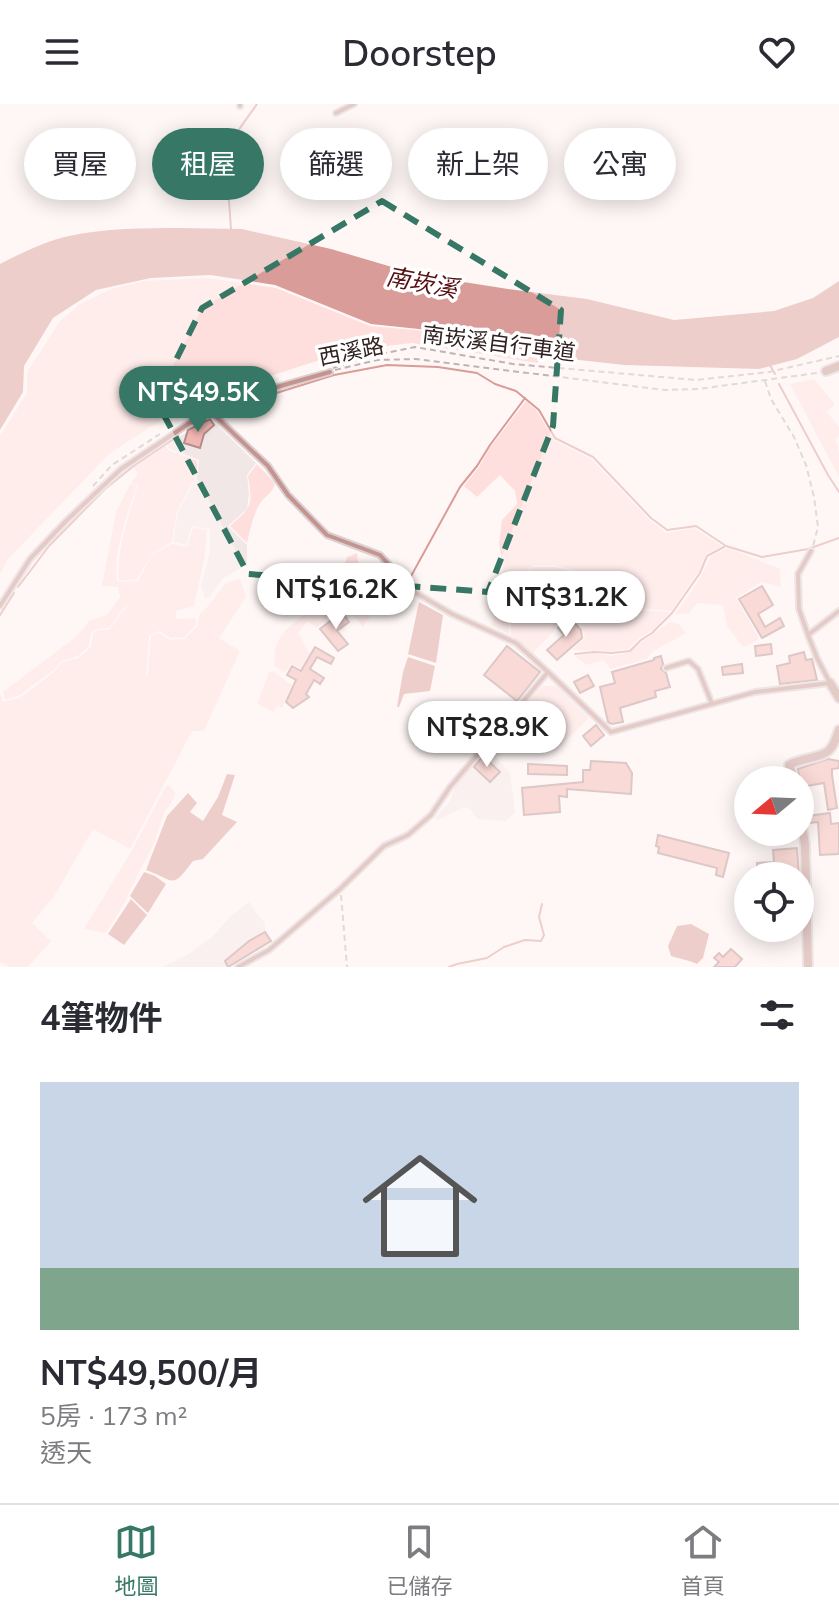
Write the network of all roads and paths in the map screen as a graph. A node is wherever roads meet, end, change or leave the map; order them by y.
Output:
1 (354, 104) edge
2 (336, 113) dead end
3 (839, 356) edge
4 (839, 366) edge
5 (329, 371) junction
6 (826, 371) joint
7 (765, 380) junction
8 (260, 387) dead end
9 (212, 413) junction
10 (179, 422) dead end
11 (165, 431) dead end
12 (91, 488) dead end
13 (811, 551) joint
14 (0, 606) edge
15 (839, 611) edge
16 (808, 635) junction
17 (666, 668) dead end
18 (548, 672) junction
19 (830, 683) junction
20 (839, 698) edge
21 (712, 704) junction
22 (839, 730) edge
23 (789, 766) edge
24 (805, 846) edge
25 (340, 889) junction
26 (238, 967) edge
27 (347, 967) edge
28 (808, 967) edge

1 - 2 lane
3 - 5 path, 南崁溪自行車道
4 - 6 street
5 - 7 path, 西溪路
5 - 9 lane, 西溪路
6 - 7 path, 西溪路
7 - 13 path
8 - 10 path
9 - 14 lane, 西溪路
9 - 18 lane
11 - 12 path
13 - 16 lane
15 - 16 lane
16 - 19 lane
17 - 21 lane
18 - 21 lane
18 - 25 lane
19 - 20 street
19 - 21 lane
22 - 23 street
24 - 28 street
25 - 26 lane
25 - 27 path

